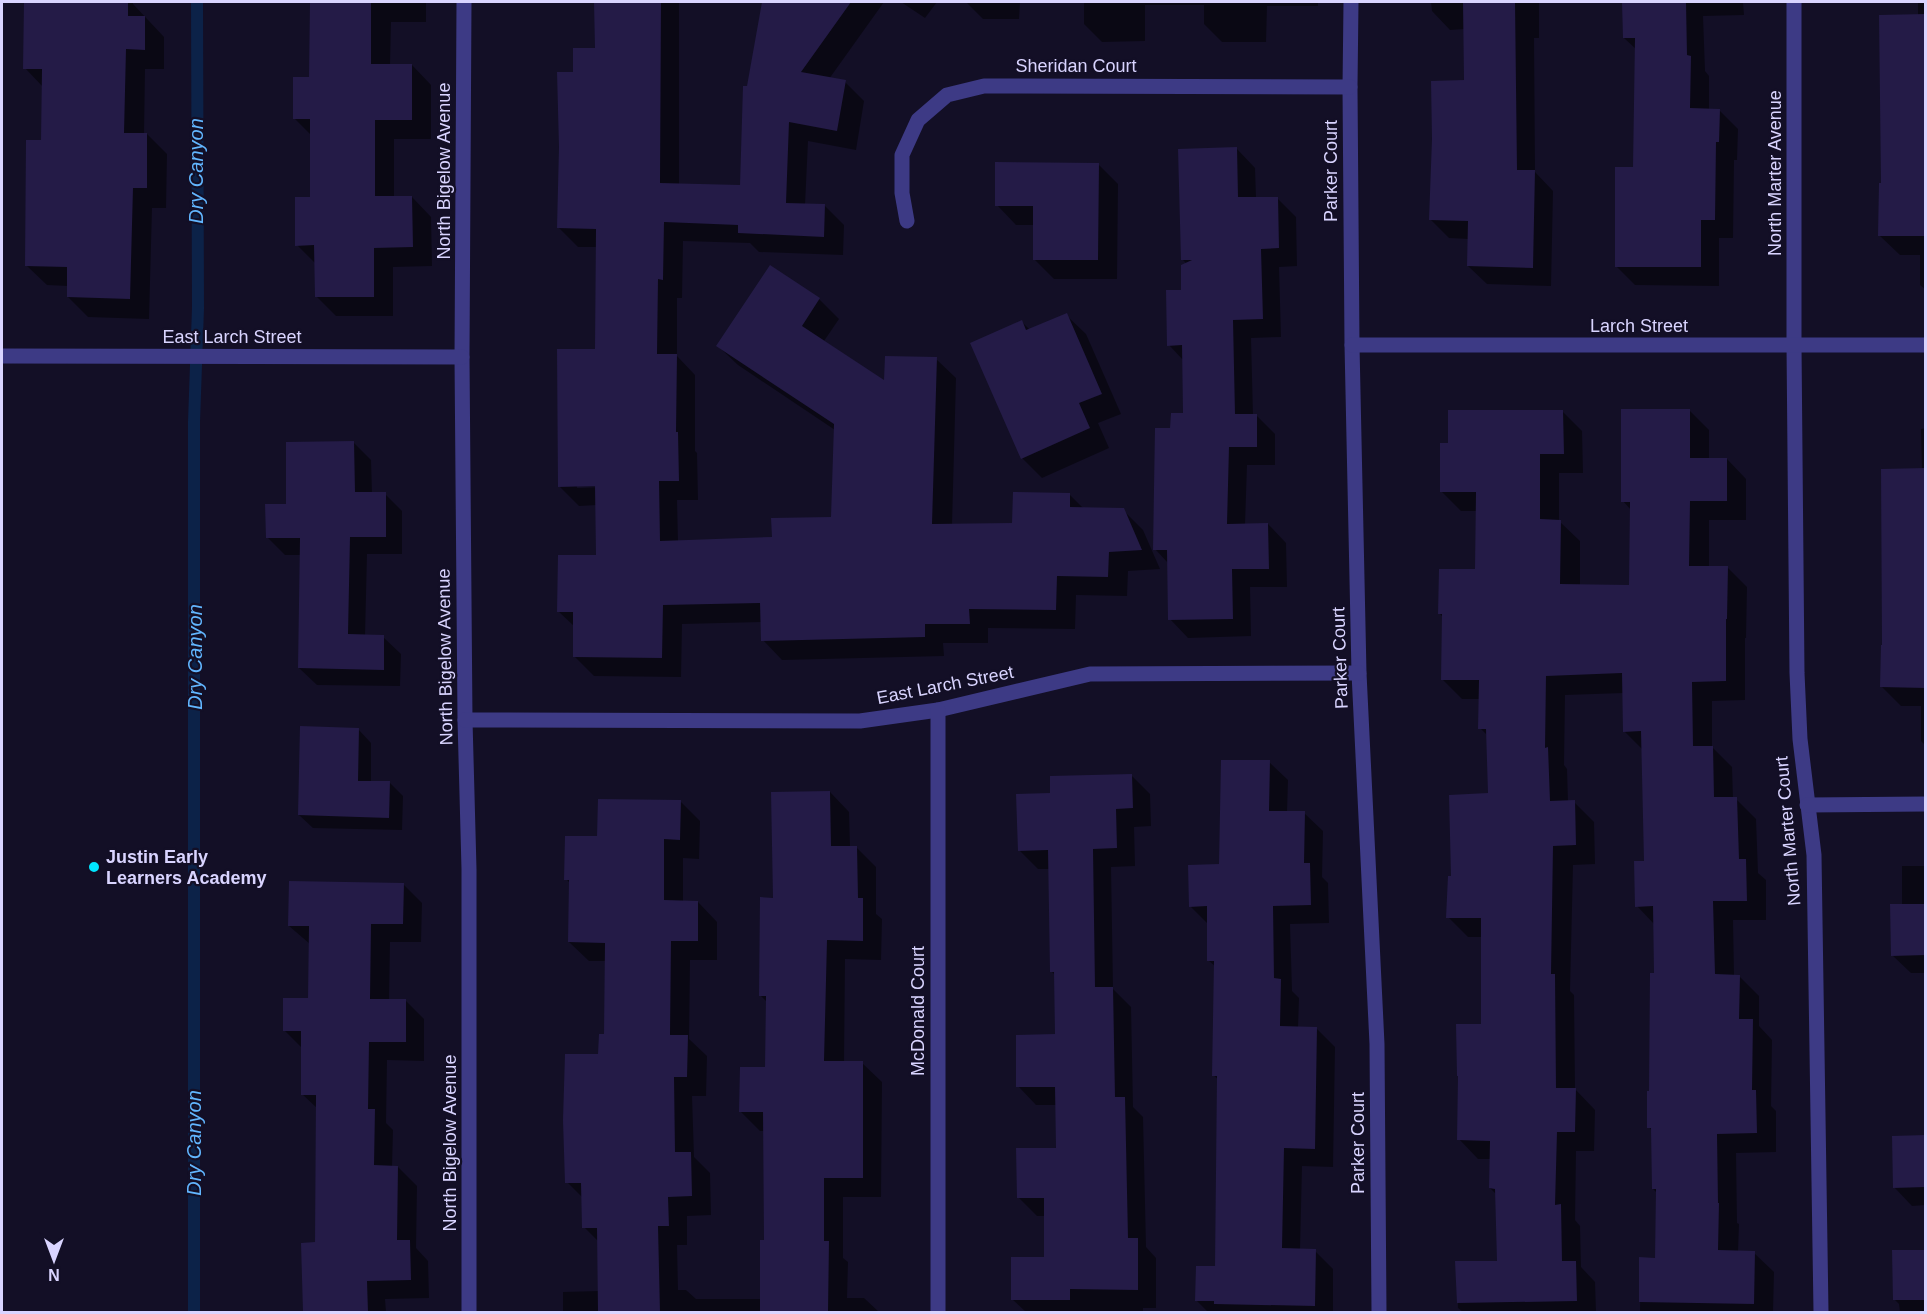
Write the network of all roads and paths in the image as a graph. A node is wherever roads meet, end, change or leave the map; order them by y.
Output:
1 (464, 2) edge
2 (1352, 2) edge
3 (1794, 2) edge
4 (1350, 87) junction
5 (907, 221) dead end
6 (1352, 345) junction
7 (1794, 345) junction
8 (1926, 345) edge
9 (2, 356) edge
10 (462, 357) junction
11 (1359, 673) junction
12 (938, 710) junction
13 (465, 720) junction
14 (1926, 804) edge
15 (1807, 805) junction
16 (469, 1312) edge
17 (938, 1312) edge
18 (1379, 1312) edge
19 (1821, 1312) edge

1 - 10 street, North Bigelow Avenue
2 - 4 street, Parker Court
3 - 7 street, North Marter Avenue
4 - 5 street, Sheridan Court
4 - 6 street, Parker Court
6 - 7 street, Larch Street
6 - 11 street, Parker Court
7 - 8 street, Larch Street
7 - 15 street, North Marter Court
9 - 10 street, East Larch Street
10 - 13 street, North Bigelow Avenue
11 - 12 street, East Larch Street
11 - 18 street, Parker Court
12 - 13 street, East Larch Street
12 - 17 street, McDonald Court
13 - 16 street, North Bigelow Avenue
14 - 15 street
15 - 19 street, North Marter Court

